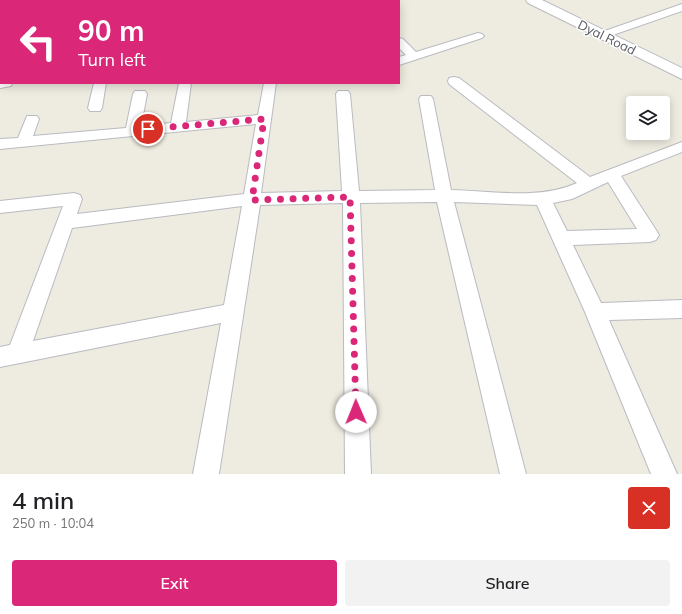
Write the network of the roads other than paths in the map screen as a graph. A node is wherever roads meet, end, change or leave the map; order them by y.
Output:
1 (537, 1) edge
2 (682, 7) edge
3 (603, 35) junction
4 (478, 36) dead end
5 (400, 42) edge
6 (414, 56) junction
7 (400, 61) edge
8 (682, 74) edge
9 (454, 81) dead end
10 (100, 84) edge
11 (185, 84) edge
12 (270, 84) edge
13 (140, 94) dead end
14 (343, 94) dead end
15 (426, 99) dead end
16 (95, 108) dead end
17 (32, 119) dead end
18 (264, 119) junction
19 (178, 126) junction
20 (133, 130) junction
21 (24, 142) junction
22 (0, 144) edge
23 (675, 150) edge
24 (682, 161) edge
25 (611, 174) junction
26 (590, 185) junction
27 (444, 196) junction
28 (350, 197) junction
29 (543, 199) junction
30 (252, 200) junction
31 (0, 207) edge
32 (65, 222) junction
33 (562, 238) junction
34 (682, 309) edge
35 (233, 312) junction
36 (595, 312) junction
37 (9, 355) edge
38 (206, 474) edge
39 (358, 474) edge
40 (513, 474) edge
41 (664, 474) edge

1 - 3 street, Dyal Road
2 - 3 street
3 - 8 street, Dyal Road
4 - 6 street
5 - 6 street
6 - 7 street
9 - 26 street
10 - 16 street
11 - 19 street
12 - 18 street
13 - 20 street
14 - 28 street
15 - 27 street
17 - 21 street
18 - 19 street
18 - 30 street
19 - 20 street
20 - 21 street
21 - 22 street
23 - 24 street
23 - 25 street
25 - 26 street
25 - 33 street
26 - 29 street
27 - 28 street
27 - 29 street
27 - 40 street
28 - 30 street
28 - 39 street
29 - 33 street
30 - 32 street
30 - 35 street
31 - 32 street
32 - 37 street
33 - 36 street
34 - 36 street
35 - 37 street
35 - 38 street
36 - 41 street

